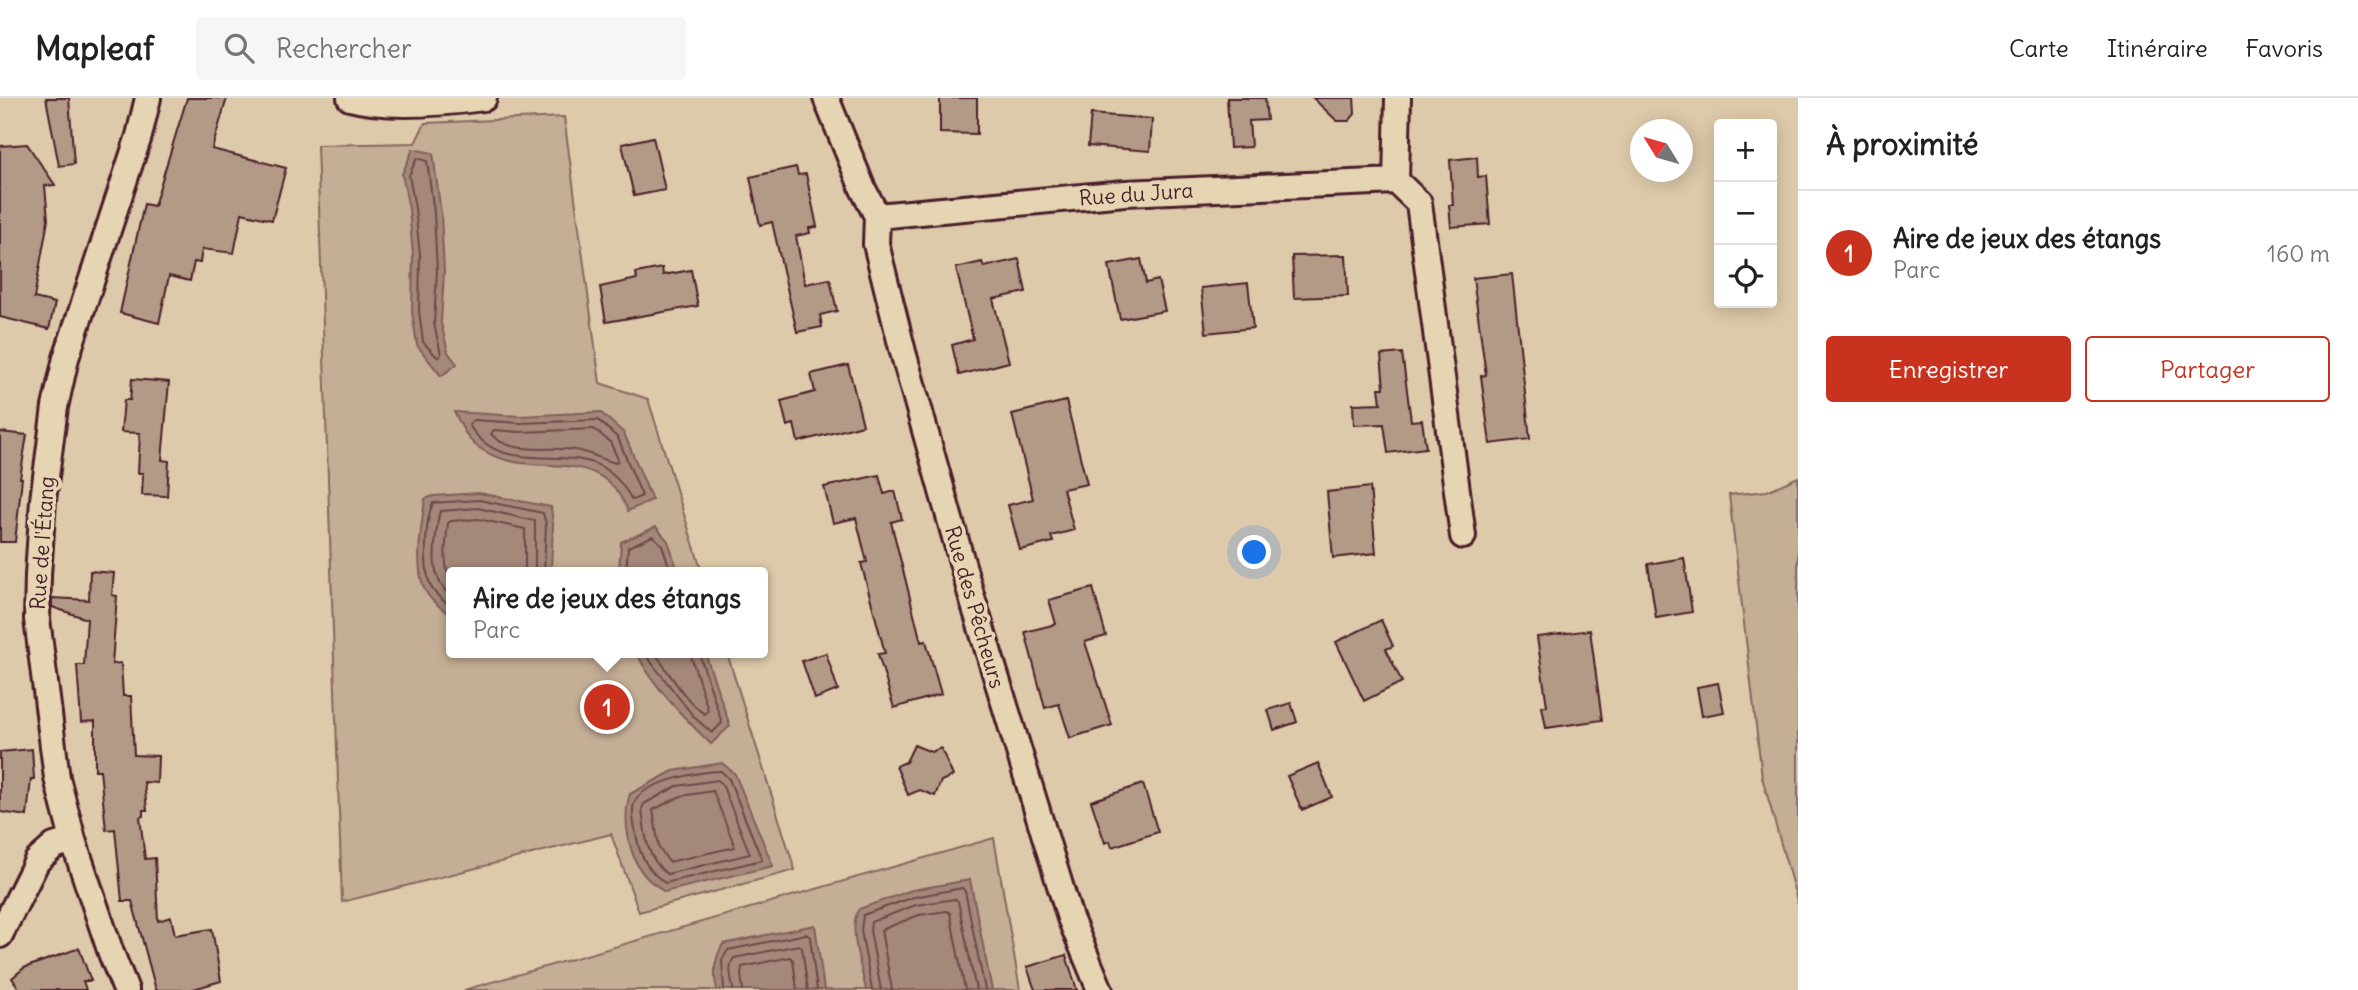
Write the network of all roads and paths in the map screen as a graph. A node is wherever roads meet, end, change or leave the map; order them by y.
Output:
1 (148, 98) edge
2 (350, 98) edge
3 (484, 98) edge
4 (826, 98) edge
5 (1398, 98) edge
6 (1396, 181) junction
7 (877, 216) junction
8 (1463, 536) dead end
9 (73, 840) junction
10 (0, 935) edge
11 (126, 990) edge
12 (1100, 990) edge

1 - 9 street, Rue de l'Étang
2 - 3 street
4 - 7 street
5 - 6 street
6 - 7 street, Rue du Jura
6 - 8 street
7 - 12 street, Rue des Pêcheurs
9 - 10 street
9 - 11 street, Rue de l'Étang

